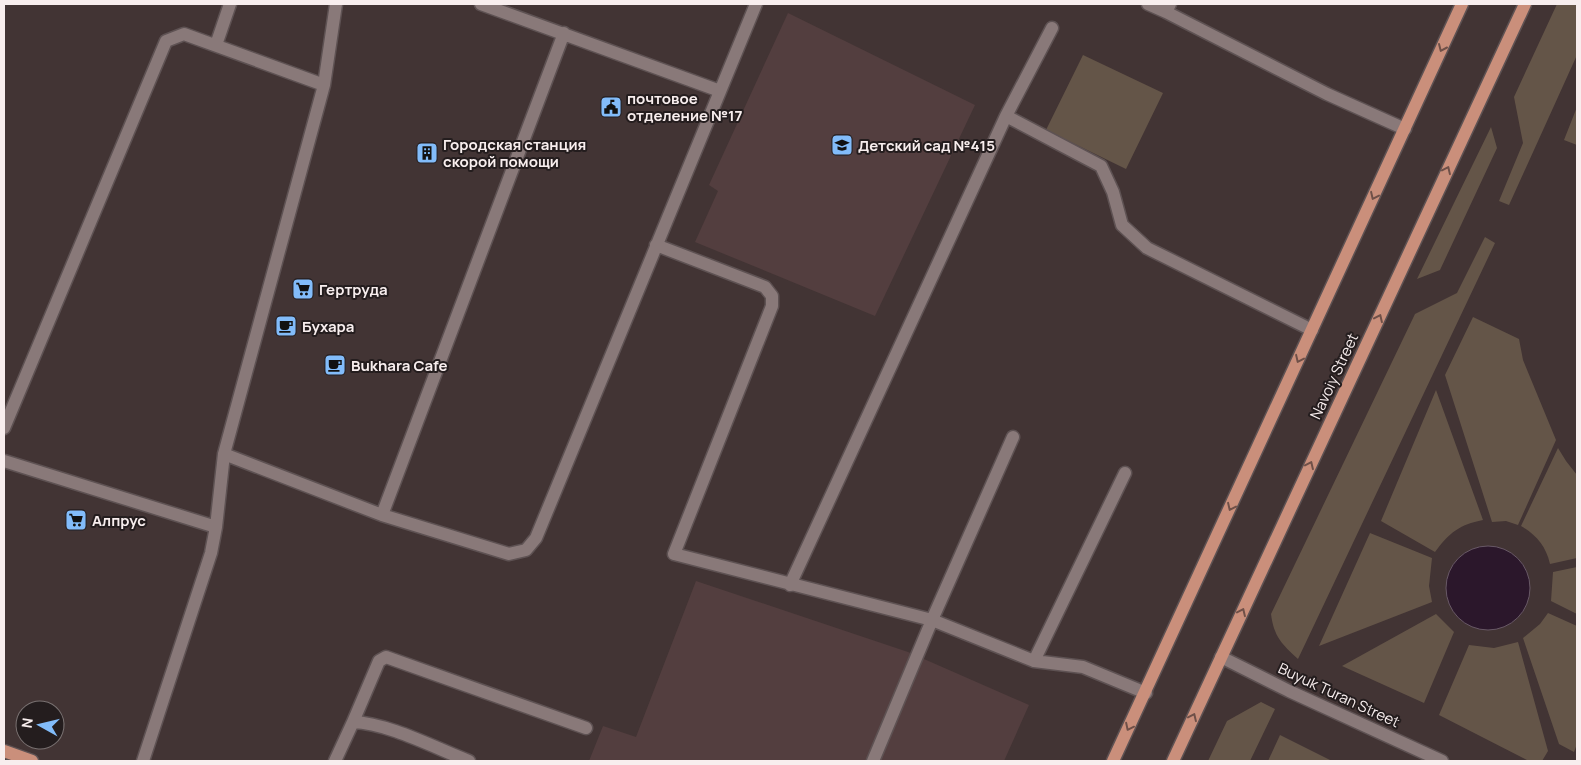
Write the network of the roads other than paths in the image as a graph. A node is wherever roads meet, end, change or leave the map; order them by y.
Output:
1 (230, 4) edge
2 (336, 4) edge
3 (481, 4) edge
4 (756, 4) edge
5 (1148, 4) edge
6 (1462, 4) edge
7 (1525, 4) edge
8 (1168, 8) edge
9 (1052, 28) dead end
10 (564, 33) junction
11 (216, 45) junction
12 (324, 85) junction
13 (720, 91) junction
14 (1006, 116) junction
15 (1405, 130) junction
16 (656, 245) junction
17 (1312, 330) junction
18 (4, 428) edge
19 (1014, 437) dead end
20 (224, 454) junction
21 (4, 460) edge
22 (1125, 473) dead end
23 (382, 515) junction
24 (216, 527) junction
25 (790, 585) junction
26 (932, 620) junction
27 (1222, 657) junction
28 (1034, 661) junction
29 (1146, 694) junction
30 (353, 722) junction
31 (586, 728) dead end
32 (4, 751) edge
33 (32, 761) edge
34 (143, 761) edge
35 (335, 761) edge
36 (468, 761) edge
37 (873, 761) edge
38 (1113, 761) edge
39 (1173, 761) edge
40 (1442, 761) edge

1 - 11 street
2 - 12 street
3 - 10 street
4 - 13 street
5 - 8 street
6 -> 15 main road
27 -> 7 main road, Navoiy Street
8 - 15 street
9 - 14 street
10 - 13 street
10 - 23 street
11 - 12 street
11 - 18 street
12 - 20 street
13 - 16 street
14 - 17 street
14 - 25 street
15 -> 17 main road
16 - 23 street
16 - 25 street
17 -> 29 main road
19 - 26 street
20 - 23 street
20 - 24 street
21 - 24 street
22 - 28 street
24 - 34 street
25 - 26 street
26 - 28 street
26 - 37 street
39 -> 27 main road, Navoiy Street
27 - 40 street, Buyuk Turan Street
28 - 29 street
29 -> 38 main road
30 - 31 street
30 - 35 street
30 - 36 street
32 - 33 main road

